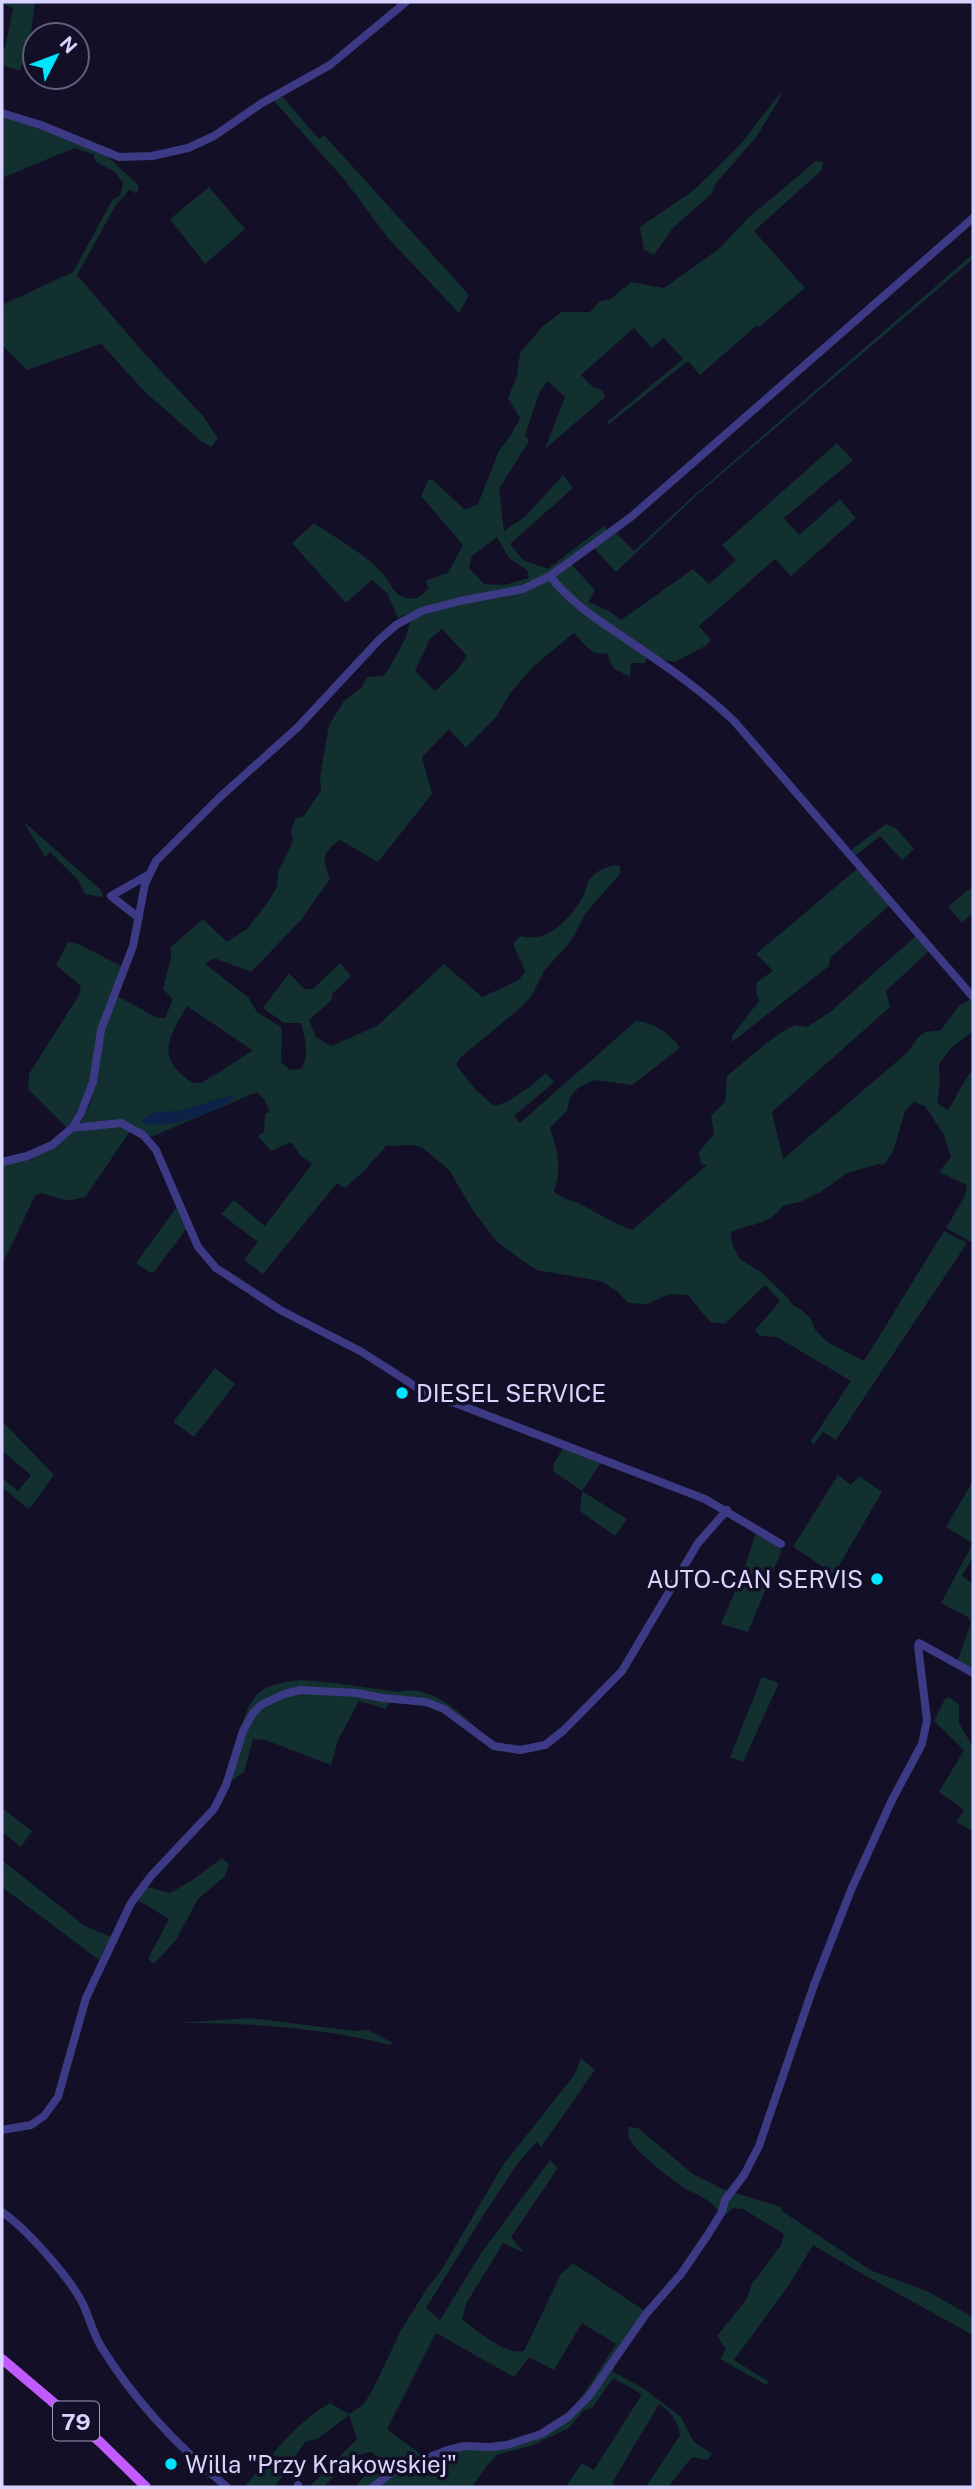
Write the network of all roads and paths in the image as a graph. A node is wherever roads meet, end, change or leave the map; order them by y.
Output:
1 (406, 2) edge
2 (2, 113) edge
3 (973, 218) edge
4 (550, 576) junction
5 (148, 875) junction
6 (139, 918) junction
7 (973, 997) edge
8 (72, 1128) junction
9 (2, 1162) edge
10 (727, 1510) junction
11 (781, 1544) dead end
12 (973, 1673) edge
13 (2, 2130) edge
14 (2, 2211) edge
15 (2, 2359) edge
16 (146, 2487) edge
17 (227, 2487) edge
18 (373, 2487) edge

1 - 2 street
3 - 4 street
4 - 5 street
4 - 7 street
5 - 6 street
5 - 6 street
6 - 8 street
8 - 9 street
8 - 10 street
10 - 11 street
10 - 13 street
12 - 18 street
14 - 17 street
15 - 16 main road, 79

